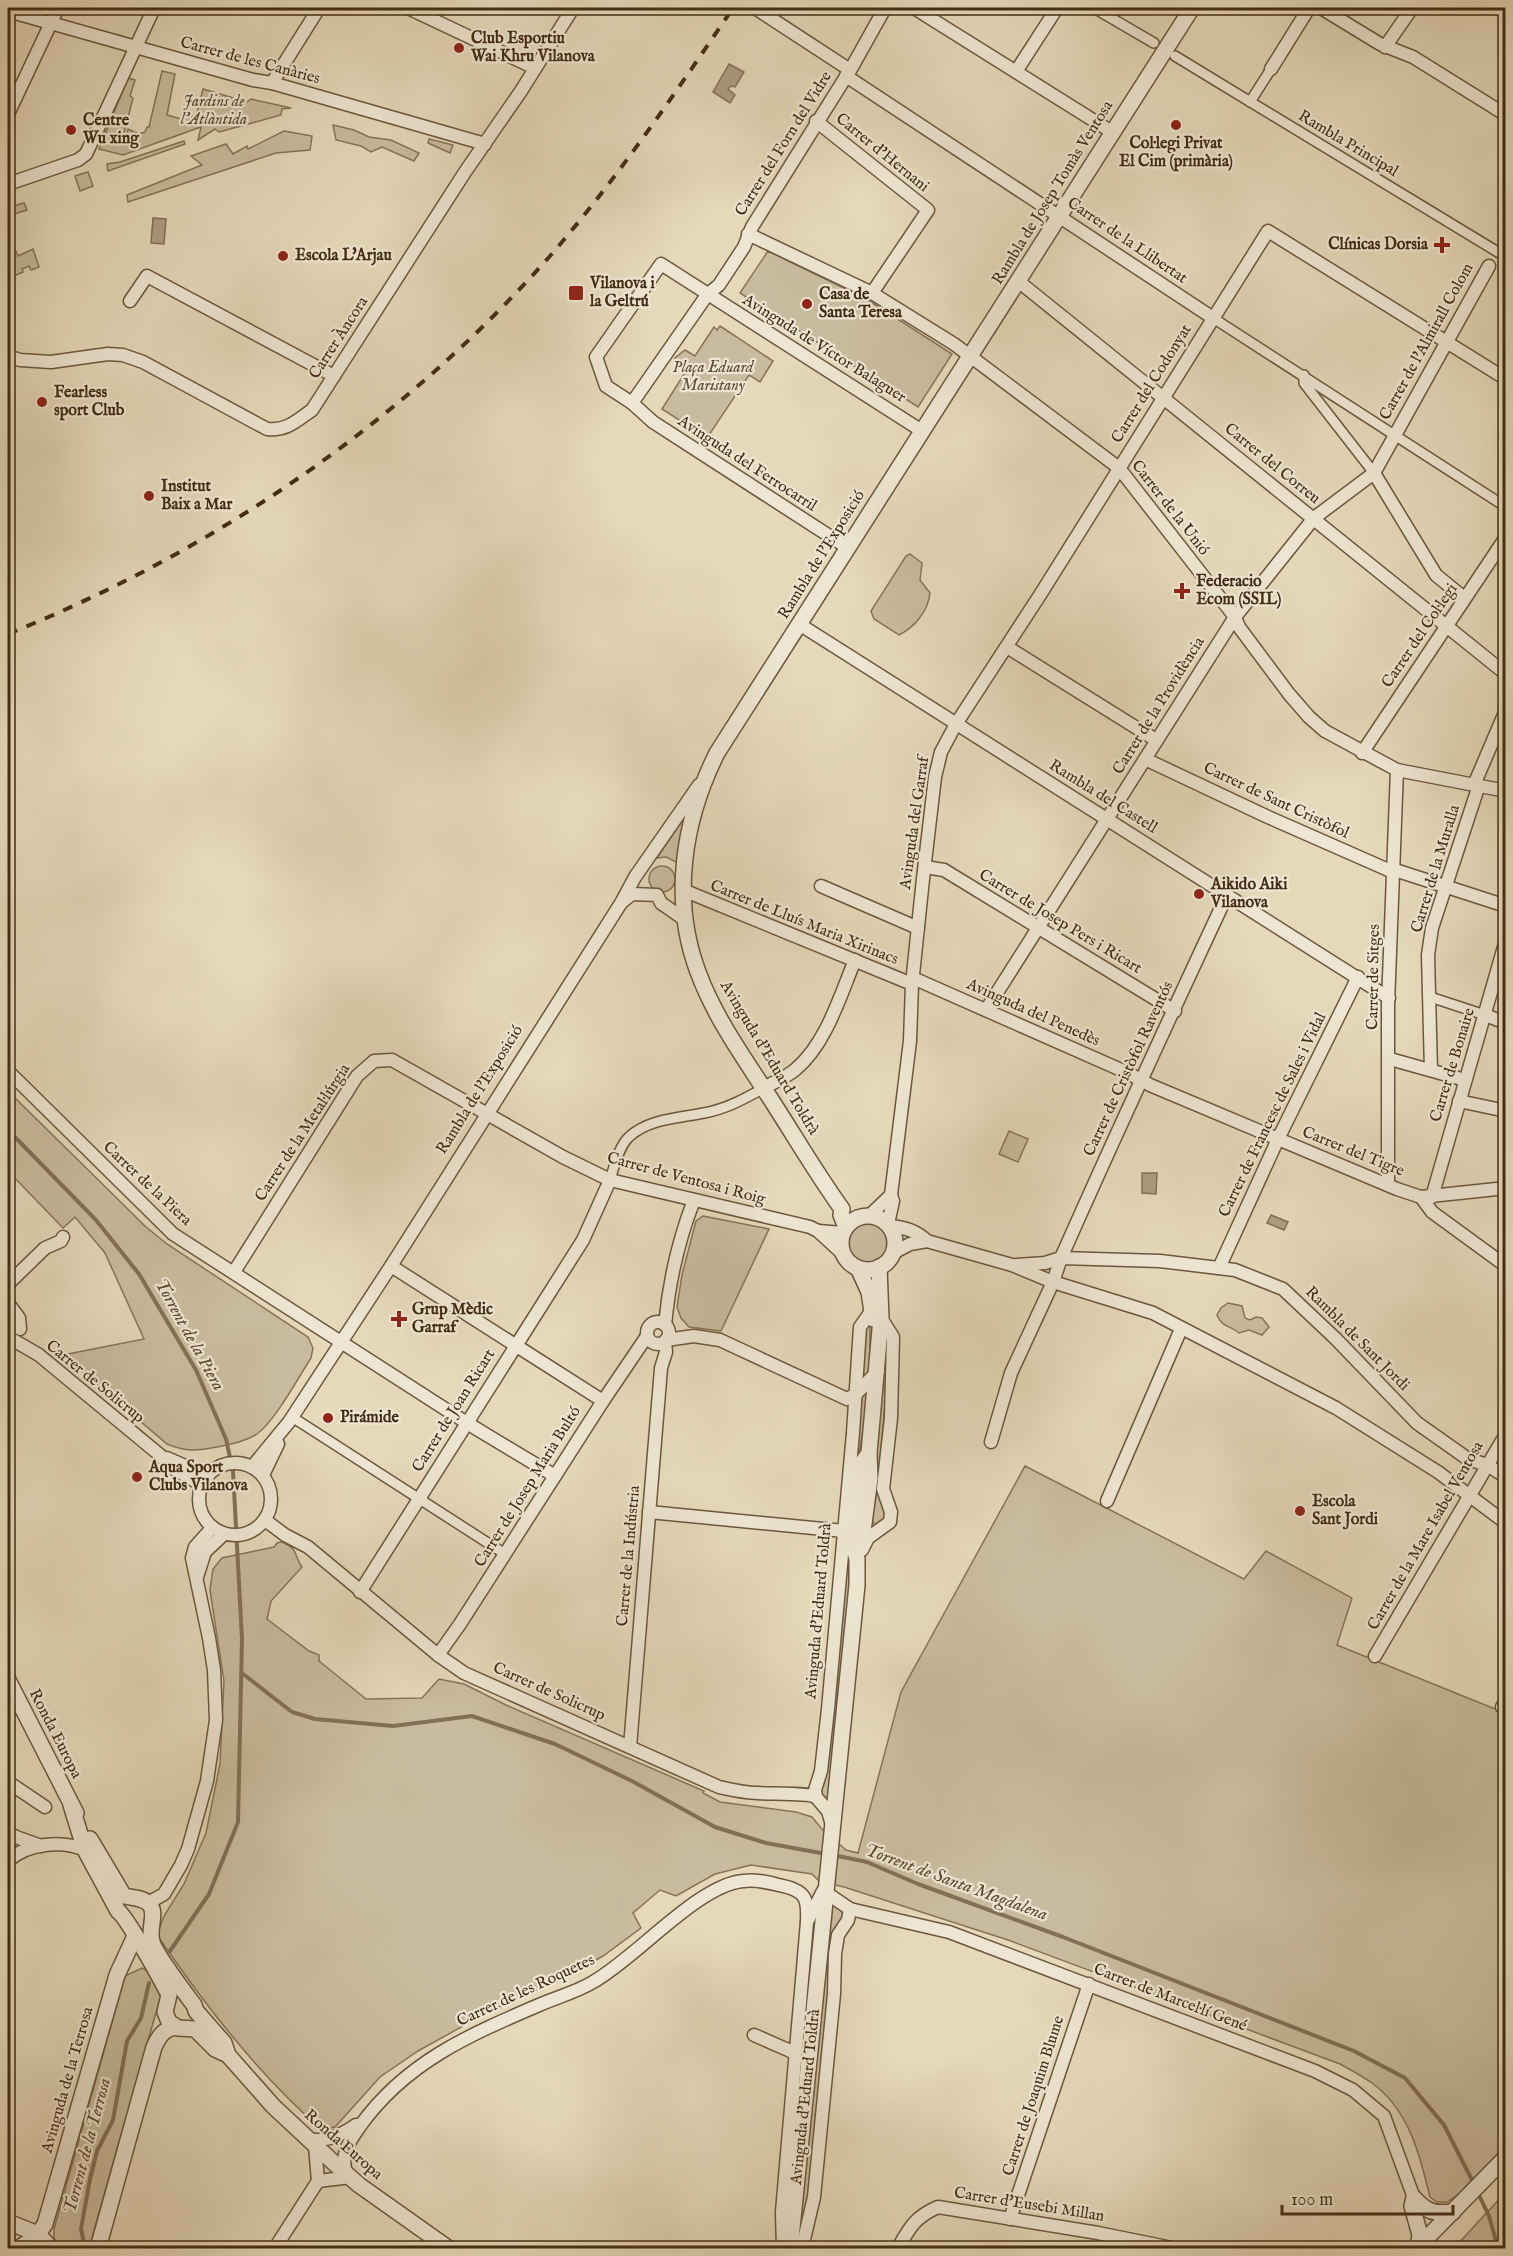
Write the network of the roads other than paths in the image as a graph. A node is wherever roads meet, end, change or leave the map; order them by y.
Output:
1 (58, 8) edge
2 (154, 8) edge
3 (319, 8) edge
4 (408, 8) edge
5 (573, 8) edge
6 (755, 8) edge
7 (885, 8) edge
8 (914, 8) edge
9 (1057, 8) edge
10 (1094, 8) edge
11 (1192, 8) edge
12 (1309, 8) edge
13 (1321, 8) edge
14 (1412, 8) edge
15 (8, 11) edge
16 (50, 23) junction
17 (135, 47) junction
18 (1385, 47) junction
19 (1165, 49) junction
20 (535, 68) junction
21 (1271, 69) joint
22 (1017, 70) junction
23 (846, 73) junction
24 (272, 82) junction
25 (1250, 102) junction
26 (8, 114) edge
27 (1506, 115) edge
28 (816, 121) junction
29 (1112, 132) junction
30 (485, 144) junction
31 (8, 184) edge
32 (1060, 216) junction
33 (748, 234) junction
34 (1506, 257) edge
35 (1489, 266) dead end
36 (1018, 281) junction
37 (872, 294) junction
38 (707, 295) junction
39 (130, 301) dead end
40 (1213, 318) junction
41 (1446, 343) junction
42 (971, 355) junction
43 (8, 356) edge
44 (1304, 375) junction
45 (334, 376) junction
46 (1506, 379) edge
47 (1163, 397) junction
48 (632, 403) junction
49 (922, 431) junction
50 (1397, 436) junction
51 (1119, 468) junction
52 (1372, 475) junction
53 (1506, 507) edge
54 (1314, 518) junction
55 (1506, 537) edge
56 (848, 548) junction
57 (1464, 598) junction
58 (1235, 617) junction
59 (799, 624) junction
60 (1445, 625) junction
61 (1007, 647) junction
62 (1506, 674) edge
63 (1506, 710) edge
64 (956, 724) junction
65 (1156, 740) junction
66 (1362, 753) junction
67 (1145, 759) junction
68 (1396, 770) junction
69 (706, 774) junction
70 (1476, 785) junction
71 (1506, 791) edge
72 (1107, 819) junction
73 (925, 867) junction
74 (1393, 872) junction
75 (820, 886) dead end
76 (1446, 886) junction
77 (683, 890) junction
78 (1227, 895) junction
79 (621, 903) junction
80 (1506, 906) edge
81 (684, 919) junction
82 (918, 928) junction
83 (1038, 928) junction
84 (1505, 941) edge
85 (855, 960) junction
86 (1358, 977) junction
87 (913, 981) junction
88 (1389, 998) junction
89 (1430, 998) junction
90 (986, 1010) junction
91 (1175, 1011) junction
92 (1485, 1016) junction
93 (1506, 1023) edge
94 (1390, 1059) junction
95 (1431, 1070) junction
96 (8, 1071) edge
97 (1141, 1079) junction
98 (1465, 1080) junction
99 (764, 1088) junction
100 (1459, 1101) junction
101 (1506, 1111) edge
102 (487, 1112) junction
103 (1278, 1139) junction
104 (610, 1180) junction
105 (1388, 1185) junction
106 (1506, 1188) edge
107 (891, 1195) junction
108 (1427, 1197) junction
109 (694, 1200) junction
110 (842, 1209) junction
111 (865, 1216) junction
112 (889, 1225) junction
113 (845, 1230) junction
114 (818, 1231) junction
115 (63, 1237) dead end
116 (927, 1241) junction
117 (893, 1253) junction
118 (843, 1254) junction
119 (1060, 1258) junction
120 (1012, 1265) junction
121 (391, 1266) junction
122 (1506, 1266) edge
123 (879, 1267) junction
124 (858, 1268) junction
125 (1219, 1268) junction
126 (234, 1272) junction
127 (1053, 1282) junction
128 (8, 1284) edge
129 (8, 1303) edge
130 (876, 1314) junction
131 (661, 1325) junction
132 (20, 1329) dead end
133 (1181, 1329) junction
134 (694, 1336) junction
135 (8, 1337) edge
136 (649, 1339) junction
137 (340, 1341) junction
138 (666, 1341) junction
139 (515, 1345) junction
140 (661, 1368) junction
141 (878, 1371) junction
142 (856, 1394) junction
143 (603, 1401) junction
144 (289, 1422) junction
145 (467, 1423) junction
146 (1506, 1434) edge
147 (991, 1442) dead end
148 (869, 1453) junction
149 (1487, 1465) junction
150 (249, 1466) junction
151 (263, 1475) junction
152 (555, 1476) junction
153 (208, 1477) junction
154 (1506, 1477) edge
155 (1469, 1496) junction
156 (418, 1498) junction
157 (1107, 1501) dead end
158 (855, 1506) junction
159 (649, 1512) junction
160 (264, 1520) junction
161 (1506, 1523) edge
162 (212, 1528) junction
163 (871, 1528) junction
164 (844, 1531) junction
165 (225, 1534) junction
166 (505, 1554) junction
167 (859, 1554) junction
168 (197, 1578) junction
169 (360, 1592) junction
170 (438, 1655) junction
171 (1375, 1656) dead end
172 (8, 1680) edge
173 (630, 1747) junction
174 (8, 1782) edge
175 (816, 1797) junction
176 (71, 1805) junction
177 (45, 1807) dead end
178 (832, 1826) junction
179 (8, 1832) edge
180 (40, 1846) junction
181 (85, 1850) junction
182 (8, 1861) edge
183 (826, 1887) junction
184 (850, 1909) junction
185 (147, 1910) junction
186 (807, 1922) junction
187 (130, 1926) junction
188 (1089, 1984) junction
189 (168, 2004) junction
190 (193, 2005) junction
191 (180, 2027) junction
192 (754, 2035) dead end
193 (795, 2053) junction
194 (228, 2055) junction
195 (366, 2117) junction
196 (311, 2143) junction
197 (1506, 2157) edge
198 (1506, 2171) edge
199 (349, 2176) junction
200 (1491, 2178) junction
201 (318, 2181) junction
202 (1414, 2198) junction
203 (1470, 2199) junction
204 (1453, 2212) junction
205 (1010, 2219) junction
206 (8, 2222) edge
207 (38, 2234) junction
208 (16, 2248) edge
209 (51, 2248) edge
210 (98, 2248) edge
211 (275, 2248) edge
212 (448, 2248) edge
213 (783, 2248) edge
214 (790, 2248) edge
215 (802, 2248) edge
216 (898, 2248) edge
217 (1172, 2248) edge
218 (1418, 2248) edge
219 (1430, 2248) edge

1 - 16 street
2 - 17 street
3 - 24 street
4 - 20 street
5 - 20 street, Carrer Àncora
6 - 23 street, Carrer de la Llibertat
7 - 23 street, Carrer del Forn del Vidre
8 - 22 street
9 - 22 street
10 - 19 street, Rambla Principal
11 - 19 street, Rambla de Josep Tomàs Ventosa
12 - 21 street
13 - 18 street
14 - 18 street
15 - 16 street, Carrer de les Canàries
16 - 17 street, Carrer de les Canàries
16 - 26 street
17 - 24 street, Carrer de les Canàries
17 - 31 street
18 - 27 street
19 - 25 street, Rambla Principal
19 - 29 street, Rambla de Josep Tomàs Ventosa
20 - 30 street, Carrer Àncora
21 - 25 street
22 - 29 street
23 - 28 street, Carrer del Forn del Vidre
23 - 32 street, Carrer de la Llibertat
24 - 30 street, Carrer de les Canàries
25 - 34 street, Rambla Principal
28 - 33 street, Carrer del Forn del Vidre
28 - 37 street, Carrer d'Hernani
29 - 32 street, Rambla de Josep Tomàs Ventosa
30 - 45 street, Carrer Àncora
32 - 36 street, Rambla de Josep Tomàs Ventosa
32 - 40 street, Carrer de la Llibertat
33 - 37 street, Carrer de la Unió
33 - 38 street, Carrer del Forn del Vidre
35 - 41 street, Carrer de l'Almirall Colom
36 - 42 street, Rambla de Josep Tomàs Ventosa
36 - 47 street, Carrer del Correu
37 - 42 street, Carrer de la Unió
38 - 48 street
38 - 48 street
38 - 49 street, Avinguda de Víctor Balaguer
39 - 45 street
40 - 41 street, Carrer del Codonyat
40 - 44 street, Carrer de la Llibertat
40 - 47 street, Carrer del Codonyat
41 - 46 street
41 - 50 street, Carrer de l'Almirall Colom
42 - 49 street, Rambla de l'Exposició
42 - 51 street, Carrer de la Unió
43 - 45 street, Carrer Àncora
44 - 50 street, Carrer de la Llibertat
44 - 52 street
47 - 51 street, Carrer del Codonyat
47 - 54 street, Carrer del Correu
48 - 56 street, Avinguda del Ferrocarril
49 - 56 street, Rambla de l'Exposició
50 - 52 street, Carrer de l'Almirall Colom
50 - 53 street, Carrer de la Llibertat
51 - 58 street, Carrer de la Unió
51 - 61 street, Avinguda del Garraf
52 - 54 street, Carrer de la Providència
52 - 57 street
54 - 58 street, Carrer de la Providència
54 - 60 street, Carrer del Correu
55 - 57 street, Carrer del Col·legi
56 - 59 street, Rambla de l'Exposició
57 - 60 street, Carrer del Col·legi
58 - 65 street, Carrer de la Providència
58 - 66 street, Carrer de la Unió
59 - 64 street, Rambla del Castell
59 - 69 street, Rambla de l'Exposició
60 - 62 street, Carrer del Correu
60 - 66 street, Carrer del Col·legi
61 - 64 street, Avinguda del Garraf
61 - 65 street
63 - 70 street, Carrer de la Muralla
64 - 72 street, Rambla del Castell
64 - 73 street, Avinguda del Garraf
65 - 67 street, Carrer de la Providència
66 - 68 street, Carrer de la Unió
67 - 72 street, Carrer de la Providència
67 - 74 street, Carrer de Sant Cristòfol
68 - 70 street, Carrer de la Unió
68 - 74 street, Carrer de Sitges
69 - 77 street, Rambla de l'Exposició
69 - 79 street, Rambla de l'Exposició
70 - 71 street, Carrer de la Unió
70 - 76 street, Carrer de la Muralla
72 - 78 street, Rambla del Castell
72 - 83 street, Carrer de la Providència
73 - 82 street, Avinguda del Garraf
73 - 83 street, Carrer de Josep Pers i Ricart
74 - 76 street, Carrer de Sant Cristòfol
74 - 88 street, Carrer de Sitges
75 - 82 street
76 - 80 street, Carrer de Sant Cristòfol
76 - 89 street, Carrer de la Muralla
77 - 81 street, Avinguda d'Eduard Toldrà
77 - 85 street, Carrer de Lluís Maria Xirinacs
78 - 86 street, Rambla del Castell
78 - 91 street, Carrer de Cristòfol Raventós
79 - 81 street
79 - 102 street, Rambla de l'Exposició
81 - 99 street, Avinguda d'Eduard Toldrà
82 - 87 street, Avinguda del Garraf
83 - 90 street, Carrer de la Providència
83 - 91 street, Carrer de Josep Pers i Ricart
84 - 92 street, Carrer de Bonaire
85 - 87 street, Carrer de Lluís Maria Xirinacs
85 - 99 street, Carrer de Joan Ricart
86 - 88 street, Rambla del Castell
86 - 103 street, Carrer de Francesc de Sales i Vidal
87 - 90 street, Avinguda del Penedès
87 - 107 street, Avinguda del Garraf
88 - 94 street, Carrer de Sitges
89 - 92 street
89 - 95 street, Carrer de la Muralla
90 - 97 street, Avinguda del Penedès
91 - 97 street, Carrer de Cristòfol Raventós
92 - 93 street
92 - 98 street, Carrer de Bonaire
94 - 95 street
94 - 105 street, Carrer de Sitges
95 - 98 street
96 - 126 street, Carrer de la Piera
97 - 103 street, Carrer del Tigre
97 - 119 street, Carrer de Cristòfol Raventós
98 - 100 street, Carrer de Bonaire
99 - 104 street, Carrer de Joan Ricart
99 - 110 street, Avinguda d'Eduard Toldrà
100 - 101 street
100 - 108 street, Carrer de Bonaire
102 - 104 street, Carrer de Ventosa i Roig
102 - 121 street, Rambla de l'Exposició
102 - 126 street, Carrer de la Metal·lúrgia
103 - 105 street, Carrer del Tigre
103 - 125 street, Carrer de Francesc de Sales i Vidal
104 - 109 street, Carrer de Ventosa i Roig
104 - 139 street, Carrer de Joan Ricart
105 - 108 street, Carrer del Tigre
106 - 108 street
107 - 111 street
107 - 112 street, Avinguda del Garraf
108 - 122 street
109 - 114 street, Carrer de Ventosa i Roig
109 - 131 street
110 - 111 street
110 - 113 street
111 - 112 street
111 - 113 street
112 - 116 street, Rambla de Sant Jordi
112 - 117 street
113 - 114 street, Carrer de Ventosa i Roig
113 - 118 street
114 - 118 street, Carrer de Ventosa i Roig
115 - 128 street
116 - 117 street
116 - 120 street, Rambla de Sant Jordi
117 - 123 street
118 - 124 street
119 - 120 street, Rambla de Sant Jordi
119 - 125 street, Rambla de Sant Jordi
119 - 127 street
120 - 127 street, Rambla de Sant Jordi
121 - 137 street, Rambla de l'Exposició
121 - 139 street
123 - 124 street
123 - 130 street, Avinguda d'Eduard Toldrà
124 - 130 street, Avinguda d'Eduard Toldrà
125 - 149 street, Rambla de Sant Jordi
126 - 137 street, Carrer de la Piera
127 - 133 street, Rambla de Sant Jordi
127 - 147 street
129 - 132 street
130 - 141 street, Avinguda d'Eduard Toldrà
130 - 142 street, Avinguda d'Eduard Toldrà
130 - 163 street, Avinguda d'Eduard Toldrà
131 - 134 street
131 - 136 street
131 - 138 street
133 - 155 street, Rambla de Sant Jordi
133 - 157 street
134 - 138 street
134 - 142 street
135 - 153 street, Carrer de Solicrup
136 - 138 street
136 - 140 street, Carrer de la Indústria
136 - 143 street, Carrer de Josep Maria Bultó
137 - 144 street, Rambla de l'Exposició
137 - 145 street, Carrer de la Piera
138 - 140 street, Carrer de la Indústria
139 - 143 street
139 - 145 street, Carrer de Joan Ricart
140 - 159 street, Carrer de la Indústria
141 - 142 street
141 - 148 street, Avinguda d'Eduard Toldrà
142 - 164 street, Avinguda d'Eduard Toldrà
143 - 152 street, Carrer de Josep Maria Bultó
144 - 150 street, Rambla de l'Exposició
144 - 151 street, Rambla de l'Exposició
144 - 156 street
145 - 152 street, Carrer de la Piera
145 - 156 street, Carrer de Joan Ricart
146 - 149 street, Carrer de la Mare Isabel Ventosa
148 - 158 street, Avinguda d'Eduard Toldrà
148 - 163 street, Avinguda d'Eduard Toldrà
149 - 154 street, Rambla de Sant Jordi
149 - 155 street, Carrer de la Mare Isabel Ventosa
150 - 151 street
150 - 153 street
151 - 160 street
152 - 166 street, Carrer de Josep Maria Bultó
153 - 162 street
155 - 161 street, Rambla de Sant Jordi
155 - 171 street, Carrer de la Mare Isabel Ventosa
156 - 166 street
156 - 169 street, Carrer de Joan Ricart
158 - 163 street
158 - 167 street, Avinguda d'Eduard Toldrà
159 - 164 street
159 - 173 street, Carrer de la Indústria
160 - 165 street
160 - 169 street, Carrer de Solicrup
162 - 165 street
162 - 168 street
163 - 167 street, Avinguda d'Eduard Toldrà
164 - 175 street, Avinguda d'Eduard Toldrà
165 - 168 street
166 - 170 street, Carrer de Josep Maria Bultó
167 - 178 street, Avinguda d'Eduard Toldrà
168 - 185 street
169 - 170 street, Carrer de Solicrup
170 - 173 street, Carrer de Solicrup
172 - 176 street, Ronda Europa
173 - 175 street, Carrer de Solicrup
174 - 177 street
175 - 178 street
176 - 181 street, Ronda Europa
176 - 185 street, Ronda Europa
178 - 183 street, Avinguda d'Eduard Toldrà
179 - 180 street
180 - 181 street
180 - 182 street
181 - 187 street, Ronda Europa
183 - 184 street
183 - 186 street, Avinguda d'Eduard Toldrà
183 - 214 street, Avinguda d'Eduard Toldrà
184 - 188 street, Carrer de Marcel·lí Gené
184 - 215 street, Avinguda d'Eduard Toldrà
185 - 187 street
185 - 187 street
185 - 190 street, Ronda Europa
186 - 193 street, Avinguda d'Eduard Toldrà
186 - 195 street, Carrer de les Roquetes
187 - 189 street, Ronda Europa
187 - 207 street, Avinguda de la Terrosa
188 - 202 street, Carrer de Marcel·lí Gené
188 - 205 street, Carrer de Joaquim Blume
189 - 190 street
189 - 191 street, Ronda Europa
190 - 191 street
190 - 194 street, Ronda Europa
191 - 194 street, Ronda Europa
191 - 210 street
192 - 193 street
193 - 213 street, Avinguda d'Eduard Toldrà
194 - 196 street, Ronda Europa
195 - 196 street
195 - 199 street
196 - 199 street, Ronda Europa
196 - 201 street
197 - 200 street
198 - 200 street
199 - 201 street
199 - 212 street, Ronda Europa
200 - 203 street
201 - 211 street
202 - 204 street
202 - 218 street
203 - 204 street
203 - 219 street
204 - 218 street
205 - 216 street, Carrer d'Eusebi Millan
205 - 217 street, Carrer d'Eusebi Millan
206 - 207 street
207 - 208 street
207 - 209 street

